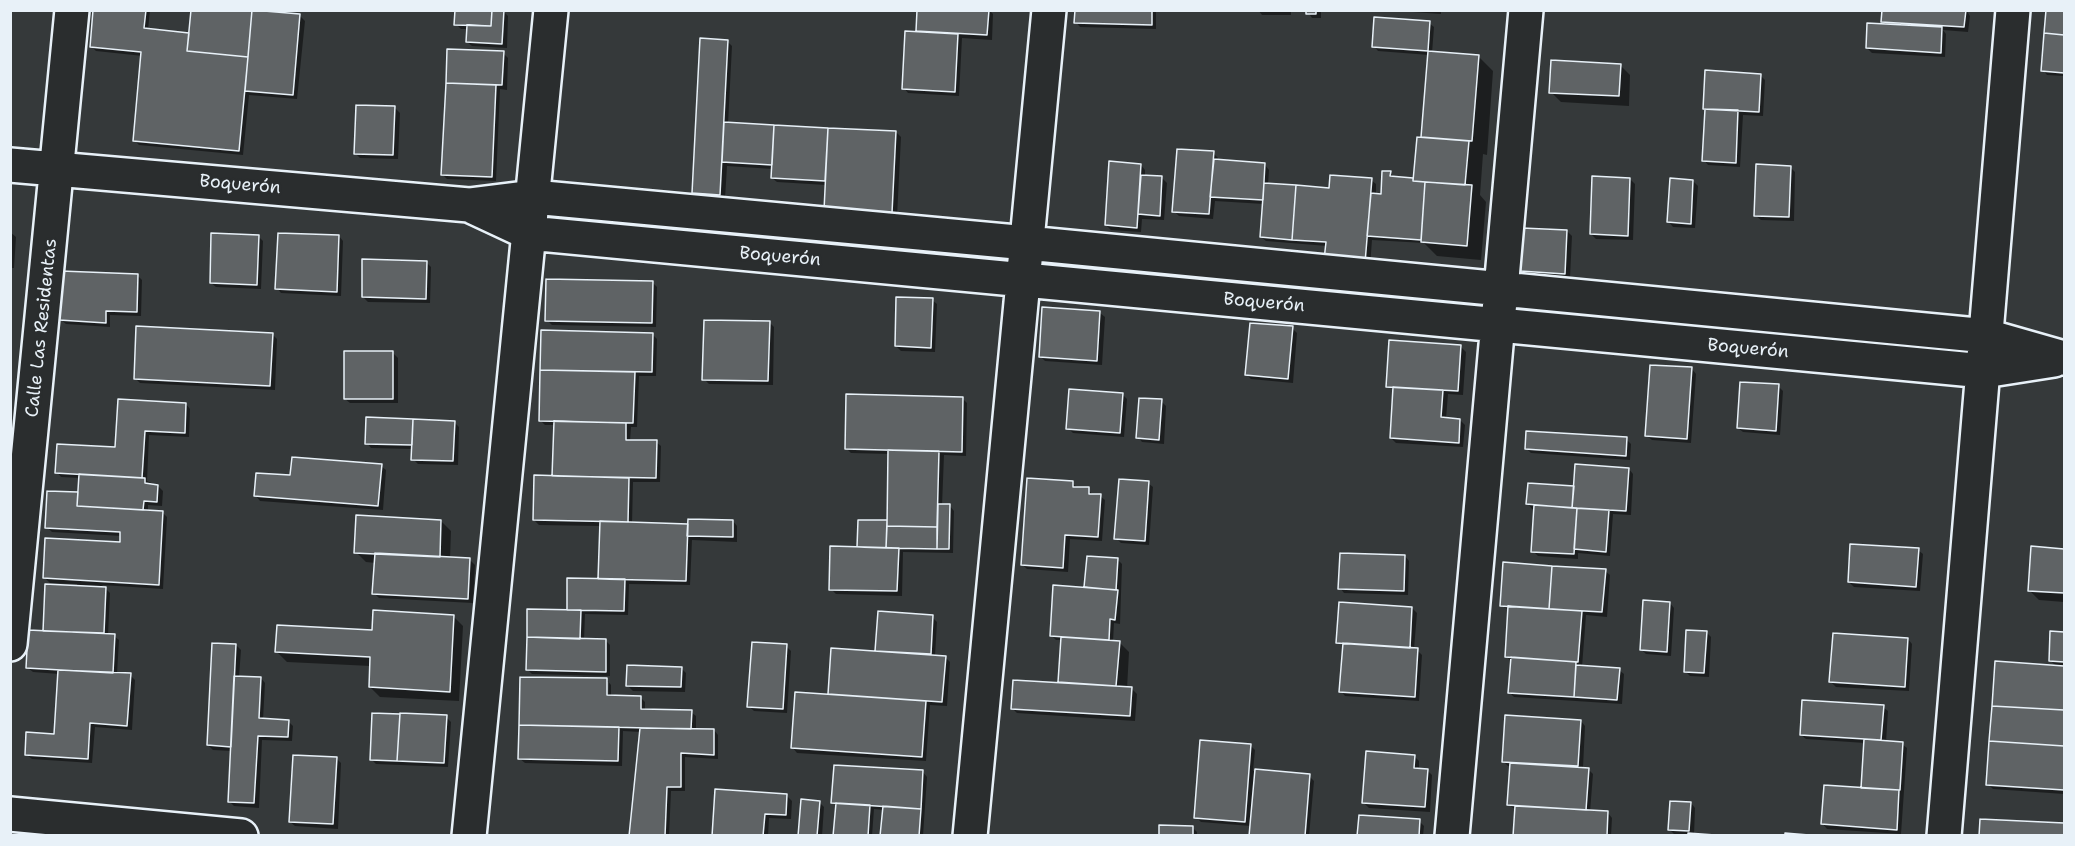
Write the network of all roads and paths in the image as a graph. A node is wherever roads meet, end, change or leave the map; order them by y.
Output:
1 (72, 10) edge
2 (551, 10) edge
3 (1049, 10) edge
4 (1526, 10) edge
5 (2013, 10) edge
6 (10, 165) edge
7 (58, 170) junction
8 (533, 197) junction
9 (469, 205) junction
10 (529, 233) junction
11 (1027, 243) junction
12 (1023, 280) junction
13 (1501, 289) junction
14 (1498, 325) junction
15 (1987, 336) junction
16 (2064, 358) edge
17 (1984, 371) junction
18 (10, 645) edge
19 (10, 814) edge
20 (241, 836) edge
21 (469, 836) edge
22 (970, 836) edge
23 (1452, 836) edge
24 (1944, 836) edge

1 - 7 street, Calle Las Residentas
2 - 8 street
3 - 11 street
4 - 13 street
5 - 15 street
6 - 7 street, Boquerón
7 - 9 street, Boquerón
7 - 18 street, Calle Las Residentas
8 - 9 street, Boquerón
8 - 10 street
8 - 11 street, Boquerón
9 - 10 street, Boquerón
10 - 12 street, Boquerón
10 - 21 street
11 - 12 street
11 - 13 street, Boquerón
12 - 14 street, Boquerón
12 - 22 street
13 - 14 street
13 - 15 street, Boquerón
14 - 17 street, Boquerón
14 - 23 street
15 - 16 street, Boquerón
15 - 17 street
16 - 17 street, Boquerón
17 - 24 street
19 - 20 street

